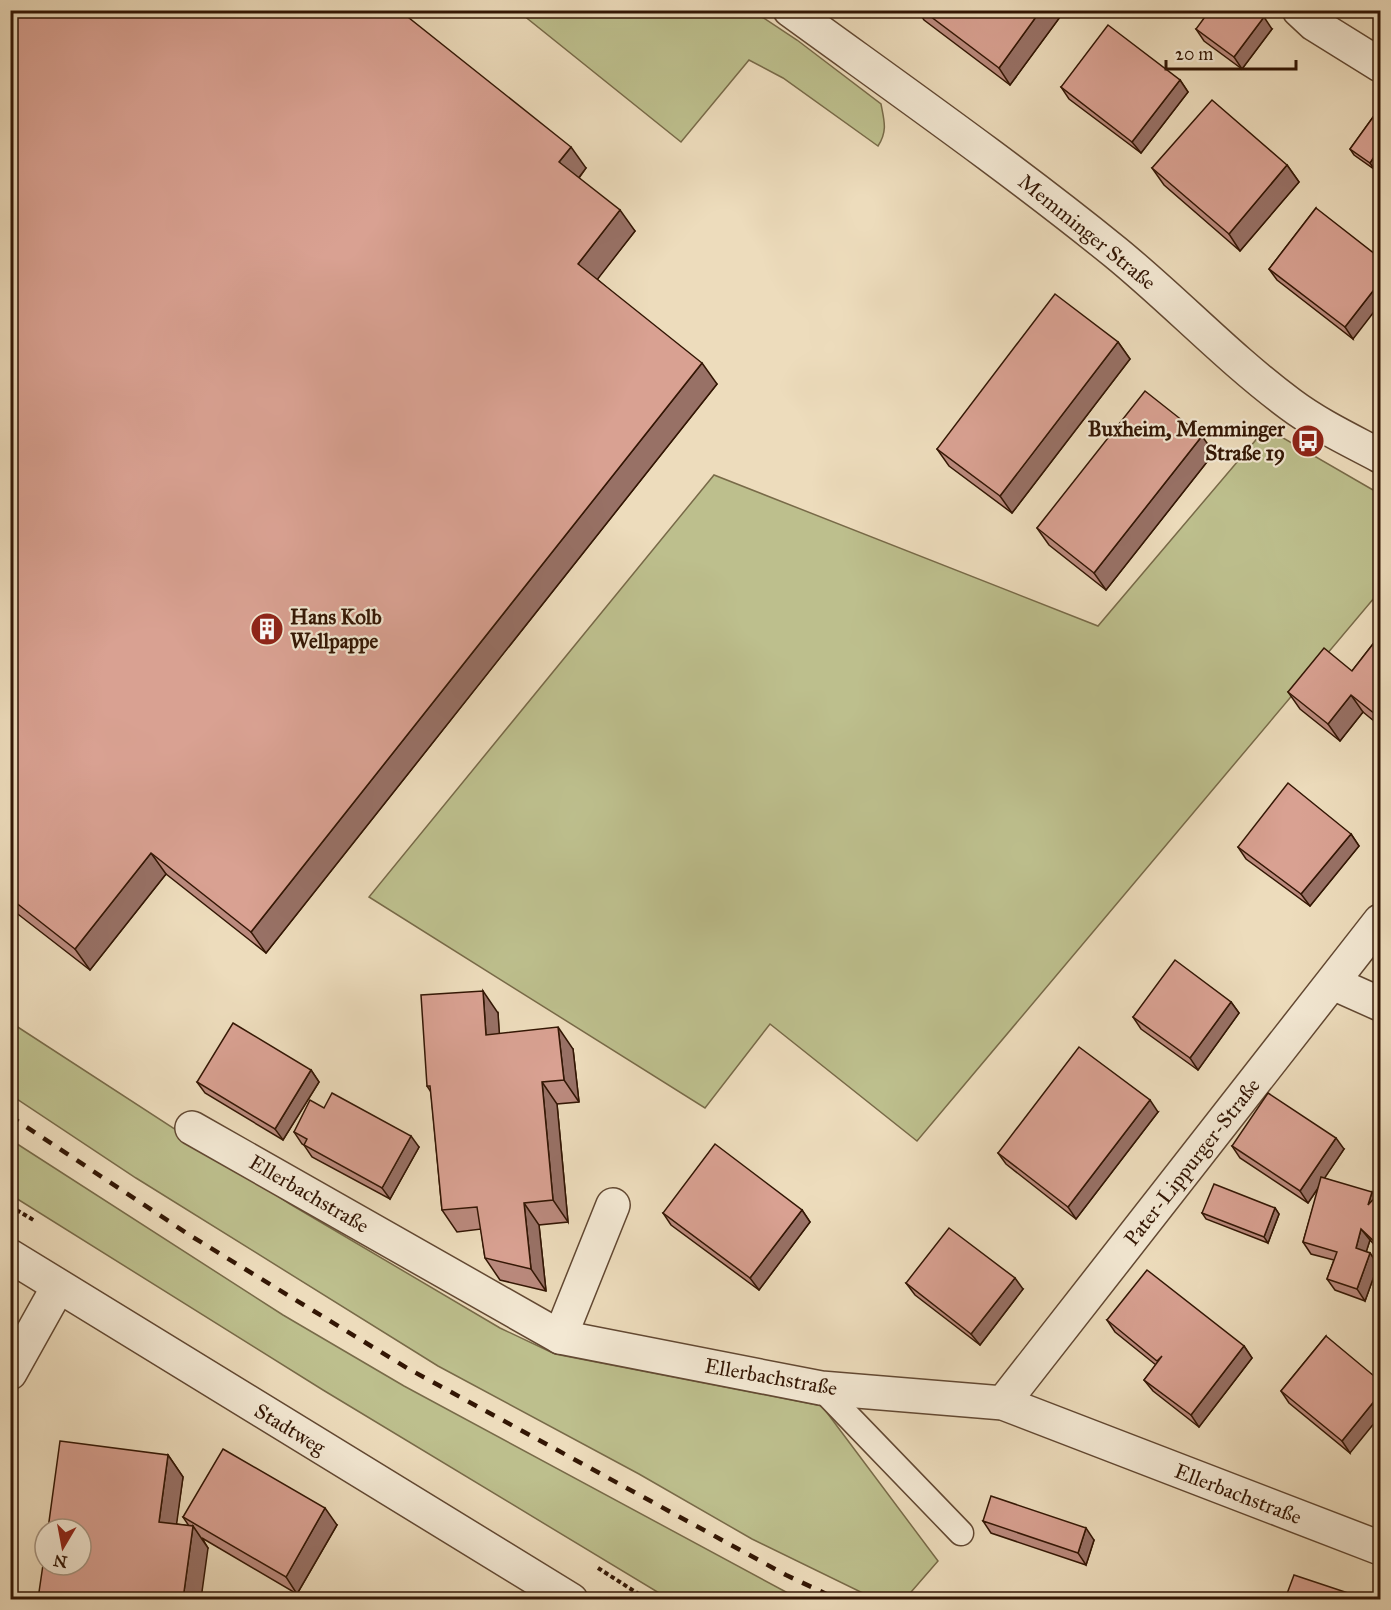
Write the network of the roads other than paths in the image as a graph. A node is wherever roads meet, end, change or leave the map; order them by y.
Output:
1 (790, 10) edge
2 (1299, 10) edge
3 (1380, 65) edge
4 (1380, 456) edge
5 (1380, 921) edge
6 (1333, 982) junction
7 (1380, 1004) edge
8 (192, 1128) dead end
9 (614, 1204) dead end
10 (10, 1256) edge
11 (58, 1287) junction
12 (560, 1337) junction
13 (10, 1373) edge
14 (821, 1388) junction
15 (1003, 1403) junction
16 (961, 1533) dead end
17 (1380, 1548) edge
18 (571, 1599) edge

1 - 4 street, Memminger Straße
2 - 3 street
5 - 6 street, Pater-Lippurger-Straße
6 - 7 street
6 - 15 street, Pater-Lippurger-Straße
8 - 12 street, Ellerbachstraße
9 - 12 street
10 - 11 street, Stadtweg
11 - 13 street
11 - 18 street, Stadtweg
12 - 14 street, Ellerbachstraße
14 - 15 street, Ellerbachstraße
14 - 16 lane
15 - 17 street, Ellerbachstraße

